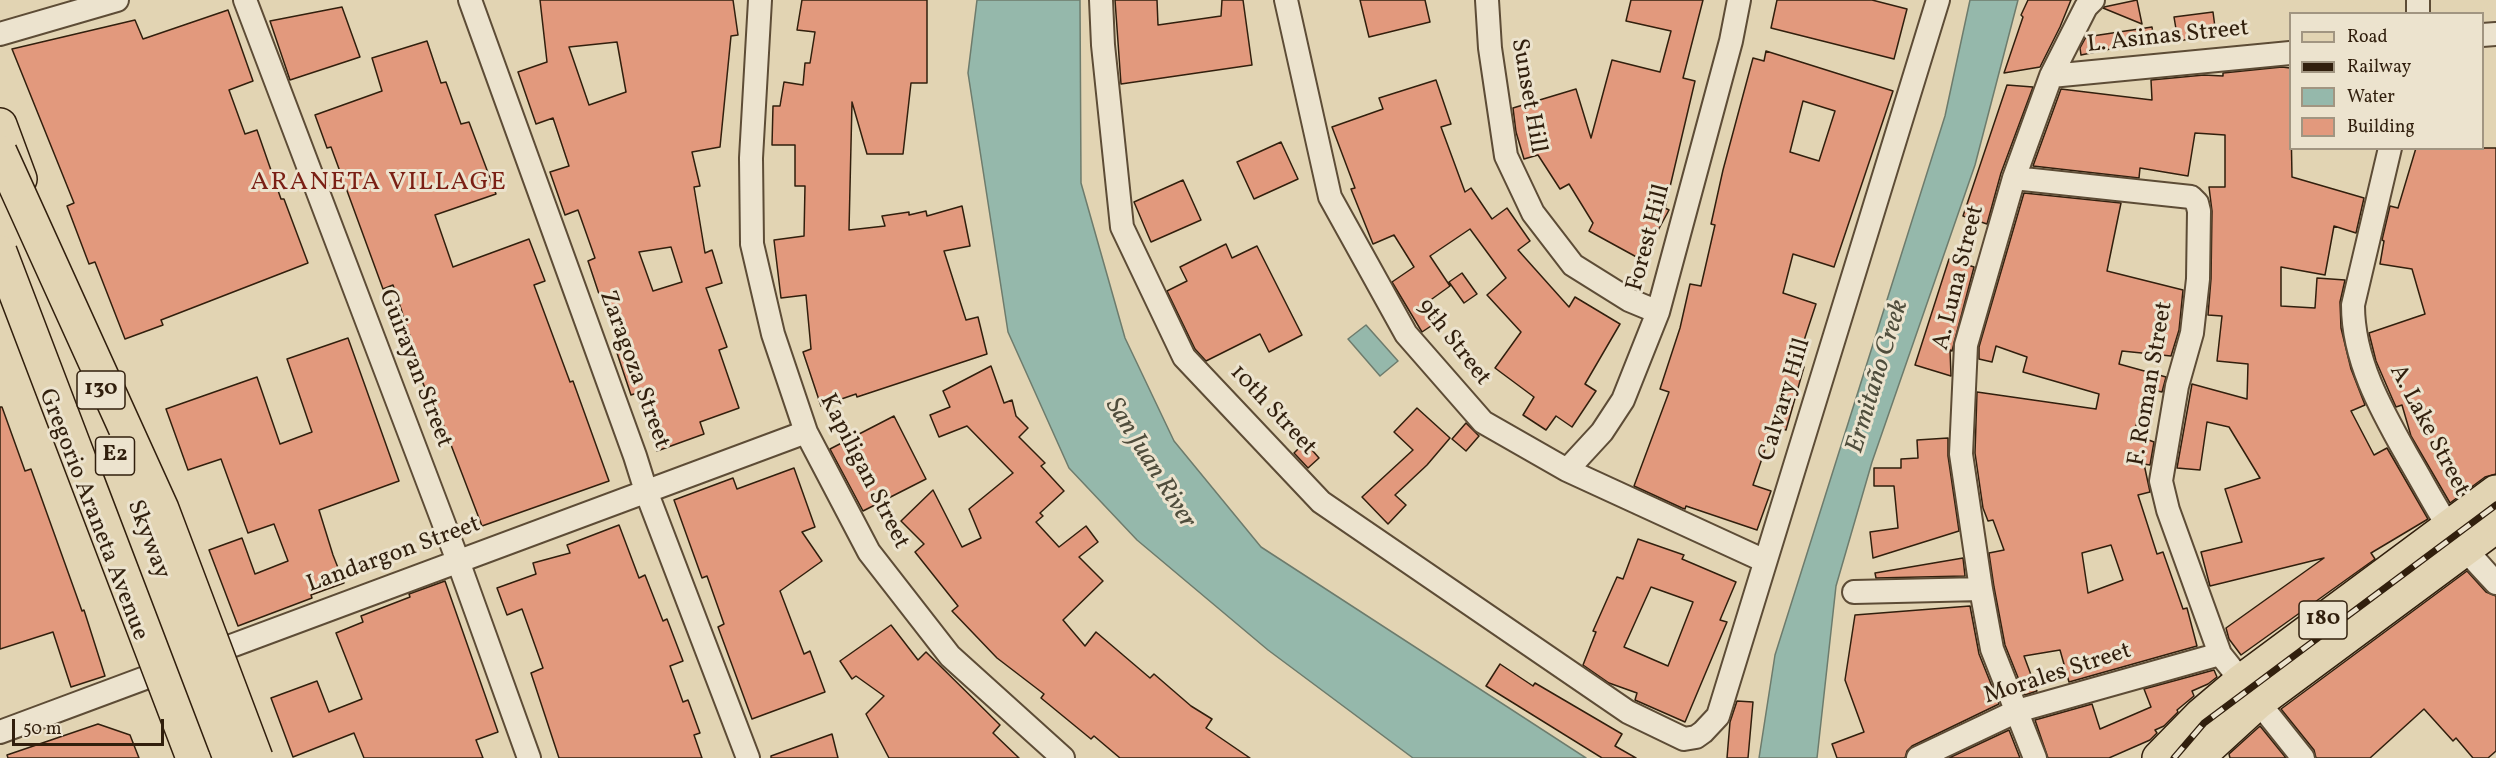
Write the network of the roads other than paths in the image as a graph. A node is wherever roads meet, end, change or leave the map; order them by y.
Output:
1 (117, 0) edge
2 (245, 0) edge
3 (470, 0) edge
4 (760, 0) edge
5 (1101, 0) edge
6 (1286, 0) edge
7 (1487, 0) edge
8 (1739, 0) edge
9 (1938, 0) edge
10 (2093, 0) edge
11 (0, 34) edge
12 (2289, 53) edge
13 (2052, 76) junction
14 (0, 125) edge
15 (2390, 150) edge
16 (0, 153) edge
17 (2014, 178) junction
18 (0, 252) edge
19 (0, 272) edge
20 (1658, 312) junction
21 (806, 432) junction
22 (1567, 470) junction
23 (646, 491) junction
24 (2496, 492) edge
25 (2496, 526) edge
26 (2457, 538) junction
27 (458, 561) junction
28 (1765, 561) junction
29 (2496, 583) edge
30 (1981, 589) junction
31 (1854, 592) dead end
32 (2220, 654) junction
33 (202, 656) junction
34 (153, 675) junction
35 (2249, 692) junction
36 (2018, 711) junction
37 (1628, 712) joint
38 (0, 732) edge
39 (183, 758) edge
40 (193, 758) edge
41 (231, 758) edge
42 (240, 758) edge
43 (256, 758) edge
44 (529, 758) edge
45 (748, 758) edge
46 (1063, 758) edge
47 (1917, 758) edge
48 (2035, 758) edge
49 (2159, 758) edge
50 (2198, 758) edge
51 (2304, 758) edge

1 - 11 street
2 - 27 street, Guirayan Street
3 - 23 street, Zaragoza Street
4 - 21 street, Kapiligan Street
5 - 37 street, 10th Street
6 - 22 street, 9th Street
7 - 20 street, Sunset Hill
8 - 20 street, Forest Hill
9 - 28 street, Calvary Hill
10 - 13 street, A. Luna Street
12 - 13 street, L. Asinas Street
13 - 17 street, A. Luna Street
14 - 33 main road, 130
15 - 26 street, A. Lake Street
16 - 41 main road, Skyway / E2, bridge
16 - 43 main road, bridge
17 - 30 street, A. Luna Street
17 - 32 street, F. Roman Street
18 - 40 main road, Skyway / E2, bridge
19 - 34 main road, Gregorio Araneta Avenue / 130
20 - 22 street, Forest Hill
21 - 23 street, Landargon Street
21 - 46 street, Kapiligan Street
22 - 28 street, 9th Street
23 - 27 street, Landargon Street
23 - 45 street, Zaragoza Street
24 - 26 main road, 180
25 - 26 main road, 180
26 - 29 street, A. Lake Street
26 - 35 main road, 180
27 - 33 street, Landargon Street
27 - 44 street, Guirayan Street
28 - 37 street, Calvary Hill
30 - 31 street
30 - 36 street, A. Luna Street
32 - 35 street, F. Roman Street
32 - 36 street, Morales Street
33 - 34 street, Landargon Street
33 - 42 main road, 130
34 - 38 street, Landargon Street
34 - 39 main road, Gregorio Araneta Avenue / 130
35 - 49 main road, 180
35 - 50 main road, 180
35 - 51 street, F. Roman Street
36 - 47 street, Morales Street
36 - 48 street, A. Luna Street

